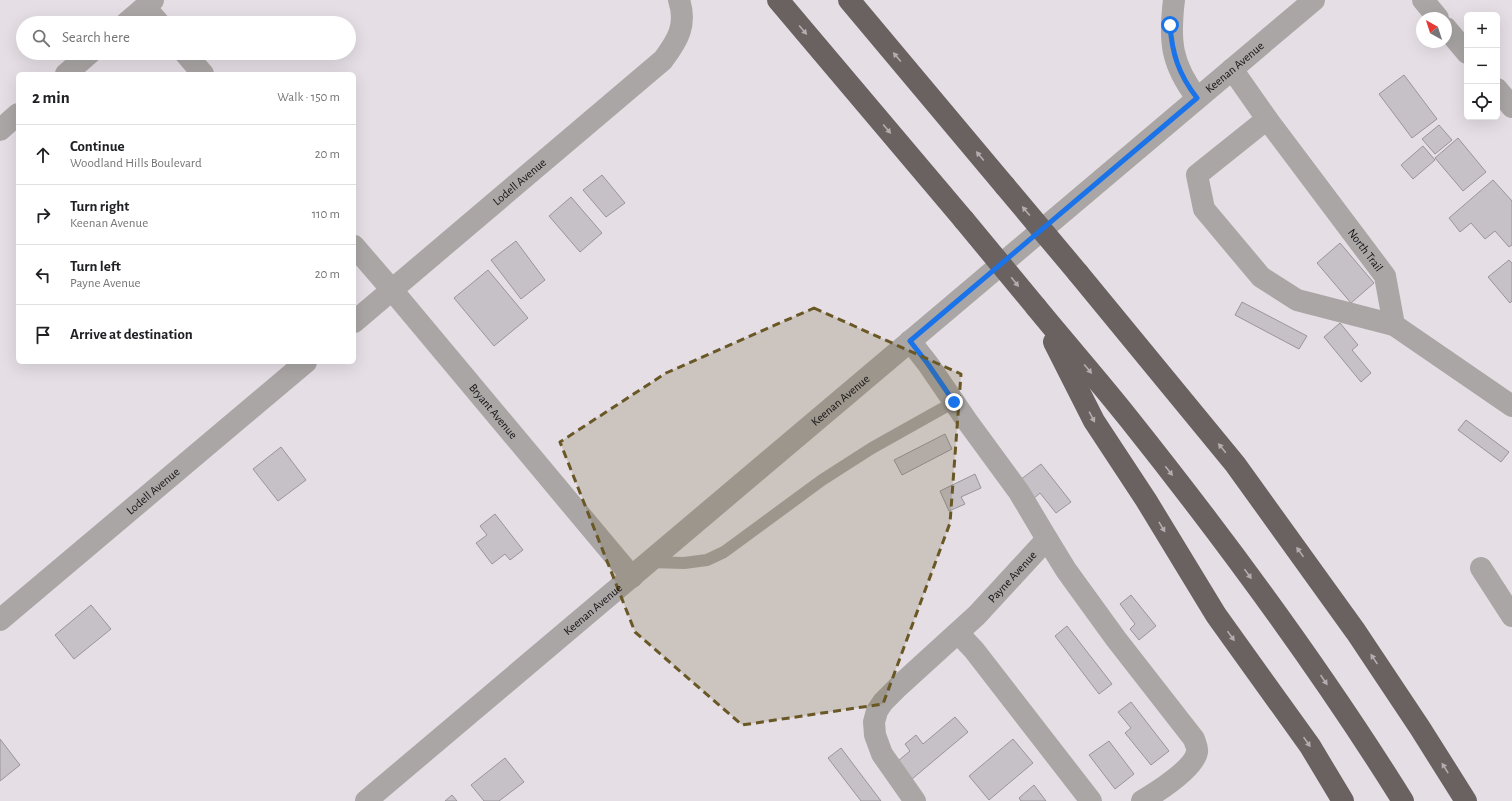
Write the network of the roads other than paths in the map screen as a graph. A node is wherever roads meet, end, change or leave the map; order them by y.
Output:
1 (679, 0) edge
2 (778, 0) edge
3 (849, 0) edge
4 (1174, 0) edge
5 (1314, 0) edge
6 (1423, 0) edge
7 (149, 3) edge
8 (1433, 12) edge
9 (134, 16) edge
10 (156, 16) edge
11 (1452, 35) edge
12 (1464, 49) edge
13 (82, 60) edge
14 (191, 60) edge
15 (1232, 69) junction
16 (68, 72) edge
17 (201, 72) edge
18 (1500, 93) edge
19 (1197, 98) junction
20 (1512, 108) edge
21 (16, 116) edge
22 (1266, 119) junction
23 (0, 130) edge
24 (356, 248) edge
25 (392, 290) junction
26 (1036, 307) junction
27 (356, 320) edge
28 (1394, 325) junction
29 (910, 341) junction
30 (304, 364) edge
31 (954, 402) junction
32 (1512, 406) edge
33 (1046, 539) junction
34 (650, 562) junction
35 (1481, 568) dead end
36 (632, 577) junction
37 (1512, 616) edge
38 (0, 620) edge
39 (958, 632) junction
40 (366, 801) edge
41 (915, 801) edge
42 (1091, 801) edge
43 (1142, 801) edge
44 (1343, 801) edge
45 (1403, 801) edge
46 (1466, 801) edge

1 - 25 street, Lodell Avenue
2 -> 26 highway, bridge
46 -> 3 highway, bridge
4 - 19 street
5 - 15 street, Keenan Avenue
6 - 8 street
7 - 9 street
7 - 10 street
11 - 12 street
13 - 16 street
14 - 17 street
15 - 19 street, Keenan Avenue
15 - 22 street, North Trail
18 - 20 street
19 - 29 street, Keenan Avenue
21 - 23 street
22 - 28 street, North Trail
22 - 28 street
24 - 25 street, Bryant Avenue
25 - 27 street, Lodell Avenue
25 - 36 street, Bryant Avenue
26 -> 44 highway
26 -> 45 highway
28 - 32 street
29 - 31 street
29 - 34 street, Keenan Avenue
30 - 38 street, Lodell Avenue
31 - 33 street
31 - 34 lane
33 - 39 street, Payne Avenue
33 - 43 street
34 - 36 street, Keenan Avenue
35 - 37 street
36 - 40 street, Keenan Avenue
39 - 41 street, Payne Avenue
39 - 42 street

